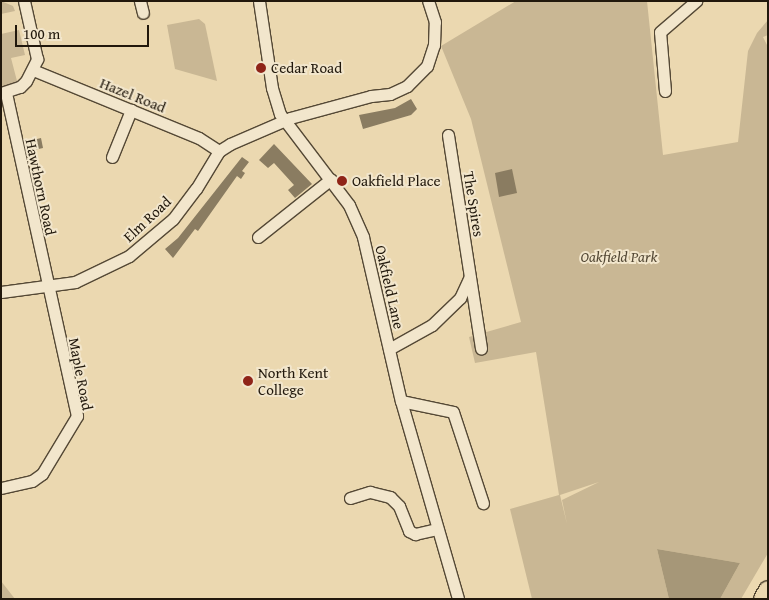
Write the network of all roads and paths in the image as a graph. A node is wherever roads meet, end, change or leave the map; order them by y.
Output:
1 (24, 1) edge
2 (140, 1) edge
3 (259, 1) edge
4 (428, 1) edge
5 (696, 1) edge
6 (143, 13) dead end
7 (33, 70) junction
8 (665, 92) dead end
9 (4, 93) edge
10 (130, 110) junction
11 (284, 122) junction
12 (448, 135) dead end
13 (219, 151) junction
14 (112, 157) dead end
15 (331, 179) junction
16 (258, 237) dead end
17 (470, 277) junction
18 (48, 288) junction
19 (1, 292) edge
20 (481, 348) dead end
21 (389, 349) junction
22 (401, 401) junction
23 (1, 488) edge
24 (350, 498) dead end
25 (483, 504) dead end
26 (437, 529) junction
27 (768, 590) edge
28 (458, 599) edge
29 (763, 599) edge

1 - 7 street
2 - 6 street
3 - 11 street, Oakfield Lane
4 - 11 street
5 - 8 street
7 - 9 street
7 - 10 street, Hazel Road
9 - 18 street, Hawthorn Road
10 - 13 street, Hazel Road
10 - 14 street
11 - 13 street
11 - 15 street, Oakfield Lane
12 - 17 street, The Spires
13 - 18 street, Elm Road
15 - 16 street
15 - 21 street, Oakfield Lane
17 - 20 street, The Spires
17 - 21 street
18 - 19 street, Elm Road
18 - 23 street, Maple Road
21 - 22 street, Oakfield Lane
22 - 25 street
22 - 26 street, Oakfield Lane
24 - 26 street
26 - 28 street, Oakfield Lane
27 - 29 highway

